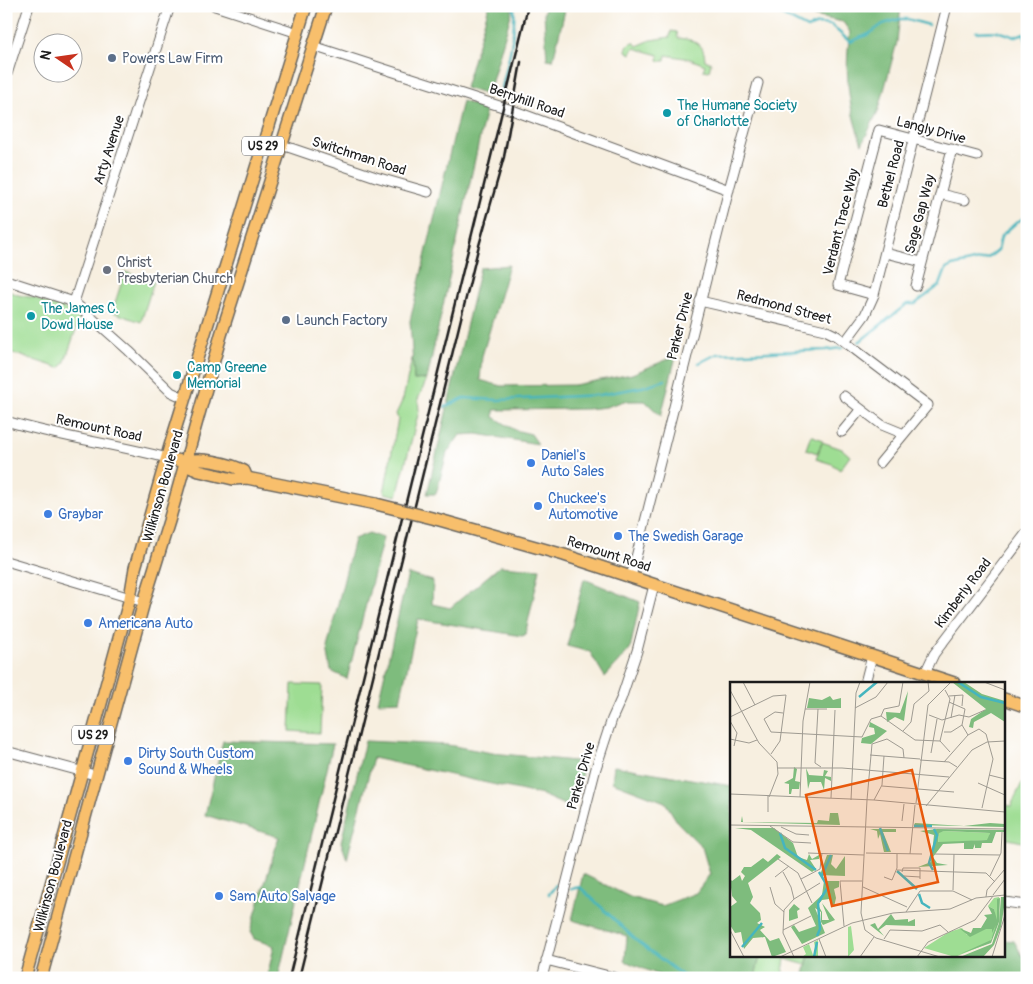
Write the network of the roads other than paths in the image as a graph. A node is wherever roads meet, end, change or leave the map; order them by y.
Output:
1 (29, 6) edge
2 (170, 6) edge
3 (216, 6) edge
4 (306, 6) edge
5 (326, 6) edge
6 (947, 6) edge
7 (298, 33) junction
8 (313, 46) junction
9 (6, 77) edge
10 (758, 83) dead end
11 (879, 130) joint
12 (915, 140) junction
13 (282, 144) junction
14 (952, 150) junction
15 (977, 156) dead end
16 (729, 190) junction
17 (428, 192) dead end
18 (940, 194) junction
19 (965, 200) dead end
20 (885, 253) junction
21 (922, 262) junction
22 (6, 280) edge
23 (916, 286) dead end
24 (874, 294) junction
25 (700, 301) junction
26 (74, 302) junction
27 (845, 342) junction
28 (844, 396) dead end
29 (184, 398) junction
30 (861, 409) junction
31 (6, 420) edge
32 (842, 432) dead end
33 (904, 434) junction
34 (167, 458) junction
35 (186, 462) junction
36 (880, 463) dead end
37 (1027, 532) edge
38 (6, 561) edge
39 (630, 577) junction
40 (654, 585) junction
41 (130, 598) junction
42 (144, 602) junction
43 (872, 656) junction
44 (925, 673) junction
45 (865, 682) edge
46 (951, 682) edge
47 (1006, 700) edge
48 (1027, 706) edge
49 (6, 751) edge
50 (82, 772) junction
51 (96, 775) junction
52 (1006, 902) edge
53 (1027, 905) edge
54 (546, 960) junction
55 (26, 978) edge
56 (41, 978) edge
57 (542, 978) edge
58 (617, 978) edge

1 - 9 street
2 - 26 street, Arty Avenue
3 - 7 street
4 - 7 main road, Wilkinson Boulevard / US 29
5 - 8 main road, Wilkinson Boulevard / US 29
6 - 12 street, Bethel Road
7 - 29 main road, Wilkinson Boulevard / US 29
8 - 13 main road, Wilkinson Boulevard / US 29
8 - 16 street, Berryhill Road
10 - 16 street, Parker Drive
11 - 12 street, Langly Drive
11 - 24 street, Verdant Trace Way
12 - 14 street, Langly Drive
12 - 20 street, Bethel Road
13 - 17 street, Switchman Road
13 - 35 main road, Wilkinson Boulevard / US 29
14 - 15 street, Langly Drive
14 - 18 street, Sage Gap Way
16 - 25 street, Parker Drive
18 - 19 street
18 - 21 street, Sage Gap Way
20 - 21 street
20 - 24 street, Bethel Road
21 - 23 street, Sage Gap Way
22 - 26 street
24 - 27 street, Bethel Road
25 - 27 street, Redmond Street
25 - 39 street, Parker Drive
26 - 29 street
27 - 33 street, Redmond Street
28 - 30 street
29 - 34 main road, Wilkinson Boulevard / US 29
30 - 32 street
30 - 33 street
31 - 34 street, Remount Road
33 - 36 street
34 - 35 main road, Remount Road
34 - 41 main road, Wilkinson Boulevard / US 29
35 - 39 main road, Remount Road, bridge
35 - 42 main road, Wilkinson Boulevard / US 29
37 - 44 street, Kimberly Road
38 - 41 street
39 - 40 main road, Remount Road
40 - 43 main road, Remount Road
40 - 54 street, Parker Drive
41 - 42 street
41 - 50 main road, Wilkinson Boulevard / US 29
42 - 51 main road, Wilkinson Boulevard / US 29
43 - 44 main road, Remount Road
43 - 45 street
44 - 46 main road, Remount Road
47 - 48 main road
49 - 50 street
50 - 51 street
50 - 55 main road, Wilkinson Boulevard / US 29
51 - 56 main road, Wilkinson Boulevard / US 29
52 - 53 street
54 - 57 street, Parker Drive
54 - 58 street

